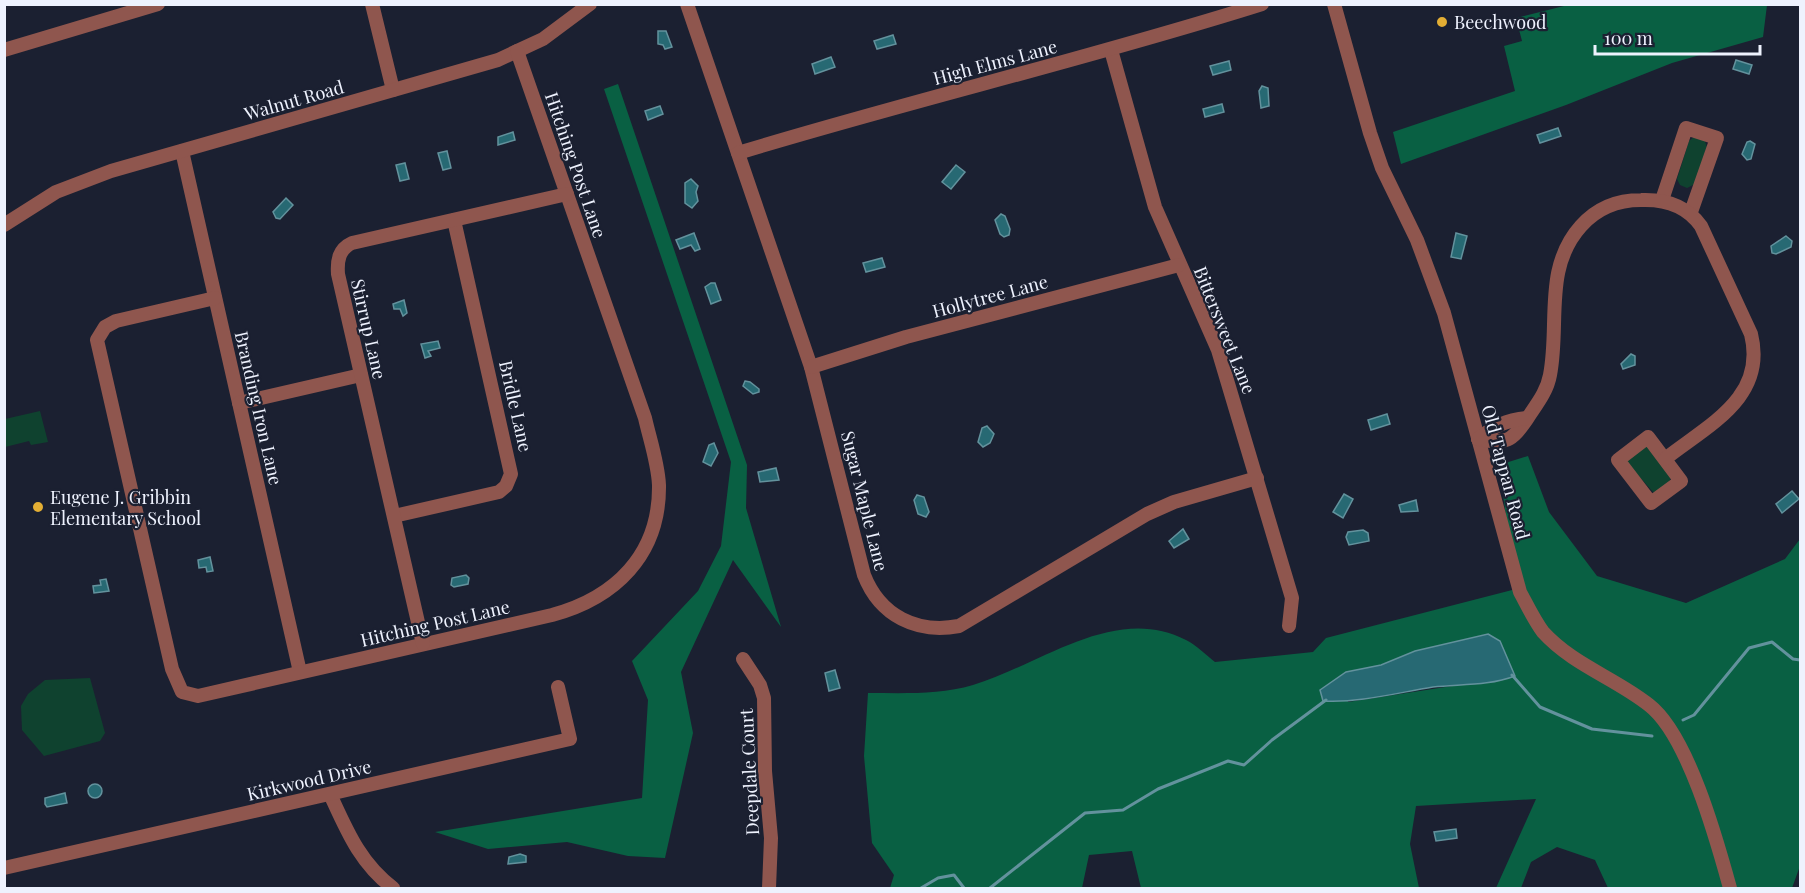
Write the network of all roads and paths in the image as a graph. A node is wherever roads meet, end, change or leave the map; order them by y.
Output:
1 (158, 4) edge
2 (372, 4) edge
3 (590, 4) edge
4 (687, 4) edge
5 (1262, 4) edge
6 (1334, 4) edge
7 (4, 50) edge
8 (1111, 50) junction
9 (517, 51) junction
10 (393, 90) junction
11 (182, 151) junction
12 (738, 153) junction
13 (567, 194) junction
14 (1662, 200) junction
15 (1691, 212) junction
16 (454, 220) junction
17 (4, 225) edge
18 (1179, 265) junction
19 (215, 298) junction
20 (811, 367) junction
21 (362, 375) junction
22 (239, 403) junction
23 (1478, 439) junction
24 (1665, 459) junction
25 (1257, 478) junction
26 (394, 516) junction
27 (1289, 626) dead end
28 (423, 644) junction
29 (743, 658) dead end
30 (300, 672) junction
31 (558, 687) dead end
32 (330, 794) junction
33 (4, 868) edge
34 (393, 888) edge
35 (769, 888) edge
36 (1730, 888) edge

1 - 7 street
2 - 10 street
3 - 9 street, Walnut Road
4 - 12 street, Sugar Maple Lane
5 - 8 street, High Elms Lane
6 - 23 street, Old Tappan Road
8 - 12 street, High Elms Lane
8 - 18 street, Bittersweet Lane
9 - 10 street, Walnut Road
9 - 13 street, Hitching Post Lane
10 - 11 street, Walnut Road
11 - 17 street, Walnut Road
11 - 19 street, Branding Iron Lane
12 - 20 street, Sugar Maple Lane
13 - 16 street, Stirrup Lane
13 - 28 street, Hitching Post Lane
14 - 15 street
14 - 15 street
14 - 23 street
15 - 24 street
16 - 21 street, Stirrup Lane
16 - 26 street, Bridle Lane
18 - 20 street, Hollytree Lane
18 - 25 street, Bittersweet Lane
19 - 22 street, Branding Iron Lane
19 - 30 street, Hitching Post Lane
20 - 25 street, Sugar Maple Lane
21 - 22 street
21 - 26 street, Stirrup Lane
22 - 30 street, Branding Iron Lane
23 - 36 street, Old Tappan Road
24 - 24 street
25 - 27 street, Bittersweet Lane
26 - 28 street, Stirrup Lane
28 - 30 street, Hitching Post Lane
29 - 35 street, Deepdale Court
31 - 32 street, Kirkwood Drive
32 - 33 street, Kirkwood Drive
32 - 34 street

